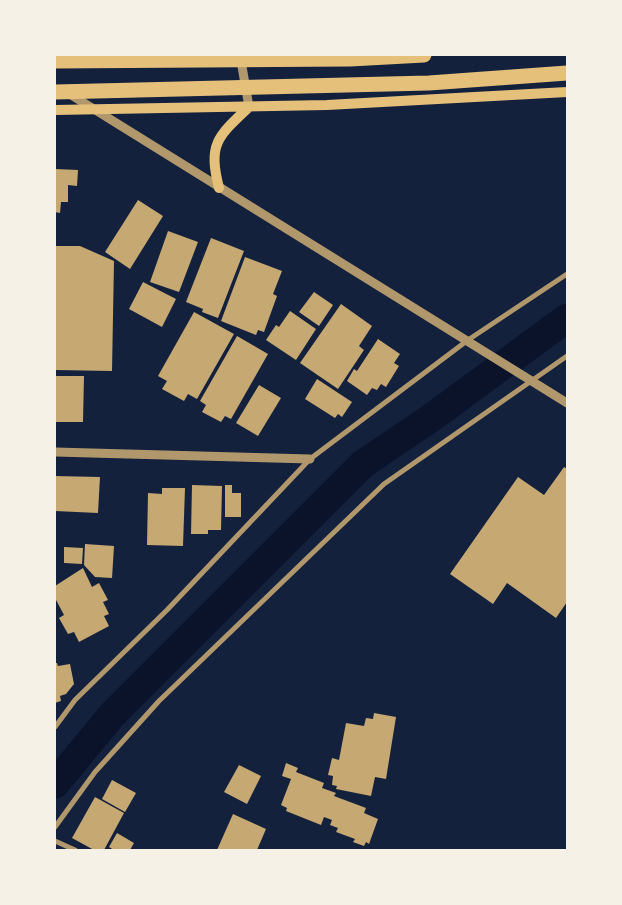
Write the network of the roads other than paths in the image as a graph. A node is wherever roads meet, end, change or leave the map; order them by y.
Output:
1 (240, 55) edge
2 (424, 55) edge
3 (55, 61) edge
4 (567, 73) edge
5 (55, 86) edge
6 (55, 92) edge
7 (567, 92) edge
8 (249, 107) junction
9 (55, 110) edge
10 (96, 110) junction
11 (219, 188) junction
12 (567, 274) edge
13 (468, 340) junction
14 (567, 356) edge
15 (533, 382) junction
16 (567, 403) edge
17 (55, 452) edge
18 (310, 458) junction
19 (55, 726) edge
20 (55, 827) edge
21 (55, 841) edge
22 (75, 850) edge

1 - 8 street
2 - 3 highway
4 - 6 highway
5 - 10 street
7 - 8 main road
8 - 10 main road
8 - 11 main road
9 - 10 main road
10 - 11 street
11 - 13 street
12 - 13 street
13 - 15 street
13 - 18 street
14 - 15 street
15 - 16 street
15 - 20 street
17 - 18 street
18 - 19 street
21 - 22 street

